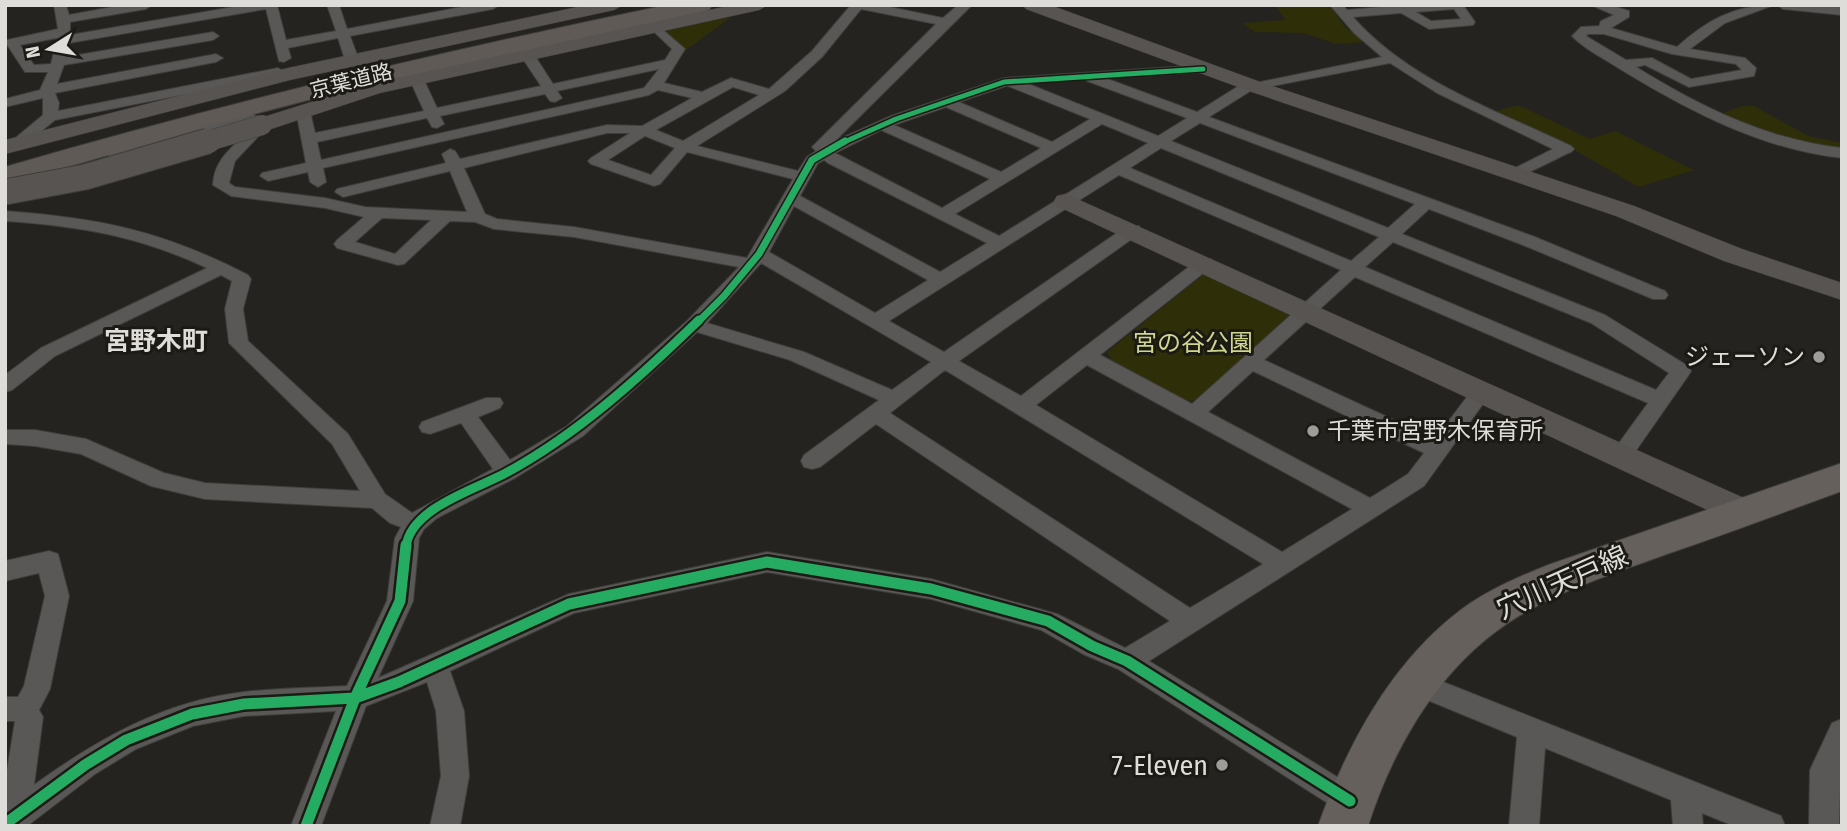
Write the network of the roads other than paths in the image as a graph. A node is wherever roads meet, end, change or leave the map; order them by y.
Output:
1 (146, 5) edge
2 (270, 5) edge
3 (333, 5) edge
4 (493, 5) edge
5 (614, 5) edge
6 (701, 5) edge
7 (759, 5) edge
8 (860, 5) edge
9 (966, 5) edge
10 (1032, 5) edge
11 (1456, 5) edge
12 (1597, 5) edge
13 (1768, 5) edge
14 (1783, 5) edge
15 (1339, 9) edge
16 (1403, 9) junction
17 (464, 10) junction
18 (1842, 11) edge
19 (211, 15) junction
20 (657, 16) edge
21 (945, 22) junction
22 (63, 24) edge
23 (1605, 30) junction
24 (343, 33) junction
25 (478, 33) junction
26 (213, 36) junction
27 (281, 45) junction
28 (1680, 51) junction
29 (526, 54) junction
30 (216, 58) junction
31 (1393, 59) junction
32 (352, 60) junction
33 (666, 64) junction
34 (59, 65) junction
35 (1622, 65) junction
36 (1203, 69) junction
37 (288, 72) junction
38 (1084, 75) junction
39 (416, 78) junction
40 (1009, 81) junction
41 (219, 83) junction
42 (656, 85) junction
43 (1253, 86) junction
44 (549, 89) junction
45 (48, 91) junction
46 (772, 94) junction
47 (704, 97) junction
48 (945, 101) junction
49 (5, 103) edge
50 (562, 110) junction
51 (303, 111) junction
52 (432, 113) junction
53 (50, 117) junction
54 (1199, 117) junction
55 (1102, 118) junction
56 (262, 125) junction
57 (882, 125) junction
58 (645, 130) junction
59 (577, 136) junction
60 (443, 137) junction
61 (309, 139) junction
62 (1160, 141) junction
63 (684, 147) junction
64 (1053, 148) junction
65 (10, 151) edge
66 (823, 152) junction
67 (1842, 153) edge
68 (455, 165) junction
69 (314, 166) junction
70 (1117, 168) junction
71 (1515, 174) junction
72 (5, 176) edge
73 (268, 176) dead end
74 (802, 177) junction
75 (1002, 178) junction
76 (318, 182) dead end
77 (5, 192) edge
78 (343, 192) dead end
79 (791, 198) junction
80 (1066, 201) junction
81 (1426, 203) junction
82 (379, 212) junction
83 (943, 214) junction
84 (5, 216) edge
85 (445, 216) junction
86 (478, 217) junction
87 (1133, 230) junction
88 (1391, 234) junction
89 (1000, 243) junction
90 (756, 259) junction
91 (1205, 263) junction
92 (222, 268) junction
93 (1353, 268) junction
94 (941, 280) junction
95 (1842, 292) edge
96 (1659, 295) dead end
97 (1308, 310) junction
98 (876, 321) junction
99 (694, 325) junction
100 (1086, 356) junction
101 (945, 361) junction
102 (1251, 362) junction
103 (5, 385) edge
104 (1483, 390) junction
105 (1660, 400) junction
106 (494, 403) dead end
107 (1022, 405) junction
108 (885, 406) junction
109 (1194, 413) junction
110 (465, 414) junction
111 (430, 427) dead end
112 (5, 437) edge
113 (1438, 450) junction
114 (1622, 454) junction
115 (812, 461) dead end
116 (506, 472) junction
117 (1842, 476) edge
118 (377, 500) junction
119 (1370, 508) junction
120 (1743, 512) junction
121 (415, 523) junction
122 (1281, 563) junction
123 (5, 572) edge
124 (1188, 620) junction
125 (1127, 661) junction
126 (435, 665) junction
127 (1418, 684) junction
128 (355, 698) junction
129 (15, 709) edge
130 (1532, 730) junction
131 (1842, 732) edge
132 (1685, 793) junction
133 (1346, 813) edge
134 (10, 821) edge
135 (306, 826) edge
136 (445, 826) edge
137 (1524, 826) edge
138 (1688, 826) edge
139 (1770, 826) edge
140 (1824, 826) edge

1 - 22 street
2 - 19 street
2 - 27 street
3 - 24 street
4 - 17 street
5 - 25 street
6 - 72 highway, 京葉道路
7 - 20 street
8 - 21 street
8 - 46 street
9 - 21 street
10 - 36 street
11 - 16 street
11 - 16 street
12 - 23 street
13 - 28 street
14 - 18 street
15 - 16 street
15 - 31 street
17 - 24 street
17 - 25 street
19 - 22 street
19 - 26 street
20 - 29 street
20 - 33 street
20 - 65 highway, 京葉道路
21 - 66 street
22 - 34 street
22 - 34 street
23 - 28 street
23 - 35 street
24 - 27 street
24 - 32 street
25 - 32 street
26 - 30 street
26 - 34 street
27 - 37 street
28 - 35 street
29 - 39 street
29 - 44 street
30 - 41 street
30 - 45 street
31 - 43 street
31 - 71 street
32 - 37 street
33 - 42 street
33 - 44 street
34 - 45 street
35 - 67 street
36 - 38 street
36 - 43 street
37 - 41 street
37 - 65 street
38 - 40 street
38 - 54 street
39 - 51 street
39 - 52 street
40 - 48 street
40 - 55 street
41 - 53 street
42 - 47 street
42 - 50 street
43 - 54 street
43 - 71 street
44 - 50 street
44 - 52 street
45 - 49 street
45 - 53 street
46 - 47 street
46 - 63 street
47 - 58 street
48 - 57 street
48 - 64 street
50 - 59 street
50 - 60 street
51 - 56 street
51 - 61 street
52 - 60 street
52 - 61 street
53 - 65 street
54 - 62 street
54 - 81 street
55 - 62 street
55 - 64 street
56 - 77 street, bridge
56 - 82 street
57 - 66 street
57 - 75 street
58 - 59 street
58 - 63 street
58 - 63 street
59 - 68 street
60 - 68 street
60 - 69 street
61 - 69 street
62 - 70 street
62 - 88 street
63 - 74 street
64 - 75 street
66 - 74 street
66 - 83 street
68 - 78 street
68 - 86 street
69 - 73 street
69 - 76 street
70 - 80 street
70 - 93 street
71 - 95 street
74 - 79 street
75 - 83 street
79 - 90 street
79 - 94 street
80 - 87 street
80 - 89 street
81 - 88 street
81 - 96 street
82 - 85 street
82 - 85 street
83 - 89 street
84 - 92 street
85 - 86 street
86 - 90 street
87 - 91 street
87 - 101 street
88 - 93 street
88 - 105 street
89 - 94 street
90 - 98 street
90 - 99 street
91 - 97 street
91 - 100 street
92 - 103 street
92 - 118 street
93 - 97 street
93 - 105 street
94 - 98 street
97 - 102 street
97 - 104 street
98 - 101 street
99 - 108 street
99 - 116 street
100 - 107 street
100 - 109 street
101 - 107 street
101 - 108 street
102 - 109 street
102 - 113 street
104 - 113 street
104 - 114 street
105 - 114 street
106 - 110 street
107 - 122 street
108 - 115 street
108 - 124 street
109 - 119 street
110 - 111 street
110 - 116 street
112 - 118 street
113 - 119 street
114 - 120 street
116 - 121 street
117 - 120 main road, 穴川天戸線
118 - 121 street
119 - 122 street
120 - 127 main road, 穴川天戸線
121 - 128 street
122 - 124 street
123 - 129 street
124 - 125 street
125 - 126 street
125 - 133 street
126 - 128 street
126 - 136 street
127 - 130 street
127 - 133 main road, 穴川天戸線
128 - 134 street
128 - 135 street
129 - 134 street
130 - 132 street
130 - 137 street
131 - 140 street
132 - 138 street
132 - 139 street

